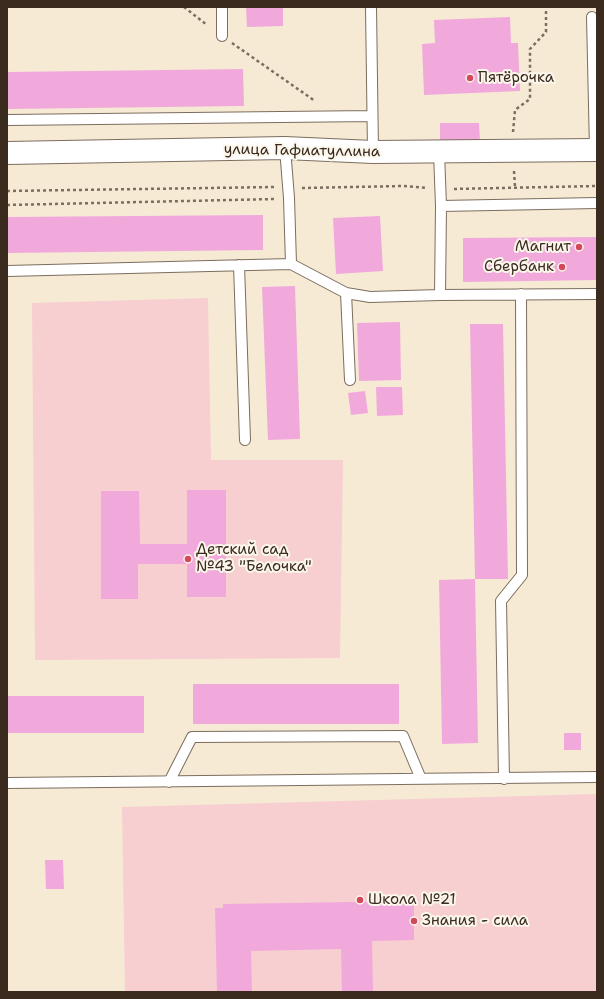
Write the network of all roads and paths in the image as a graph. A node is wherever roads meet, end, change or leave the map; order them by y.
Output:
1 (184, 7) edge
2 (222, 7) edge
3 (371, 7) edge
4 (546, 7) edge
5 (592, 17) dead end
6 (222, 36) junction
7 (596, 112) edge
8 (334, 116) junction
9 (372, 116) junction
10 (7, 120) edge
11 (285, 148) junction
12 (596, 150) edge
13 (511, 151) junction
14 (373, 152) junction
15 (439, 152) junction
16 (7, 153) edge
17 (288, 187) junction
18 (7, 191) edge
19 (289, 198) junction
20 (597, 203) edge
21 (7, 204) edge
22 (441, 206) junction
23 (290, 264) junction
24 (239, 265) junction
25 (7, 270) edge
26 (346, 292) junction
27 (521, 294) junction
28 (597, 294) edge
29 (440, 295) junction
30 (350, 380) dead end
31 (245, 440) dead end
32 (597, 777) edge
33 (421, 779) junction
34 (504, 779) junction
35 (169, 782) junction
36 (7, 783) edge

1 - 6 path
2 - 6 lane
3 - 9 lane
4 - 13 path
5 - 7 lane
6 - 8 path
7 - 12 lane
8 - 9 lane
8 - 10 lane
9 - 14 lane
11 - 14 street, улица Гафиатуллина
11 - 16 street, улица Гафиатуллина
11 - 17 lane
12 - 13 street, улица Гафиатуллина
13 - 15 street, улица Гафиатуллина
14 - 15 street, улица Гафиатуллина
15 - 22 lane
17 - 18 path
17 - 19 lane
17 - 19 path
19 - 21 path
19 - 23 lane
20 - 22 lane
22 - 29 lane
23 - 24 lane
23 - 26 lane
24 - 25 lane
24 - 31 lane
26 - 29 lane
26 - 30 lane
27 - 28 lane
27 - 29 lane
27 - 34 lane
32 - 34 lane
33 - 34 lane
33 - 35 lane
33 - 35 lane
35 - 36 lane

